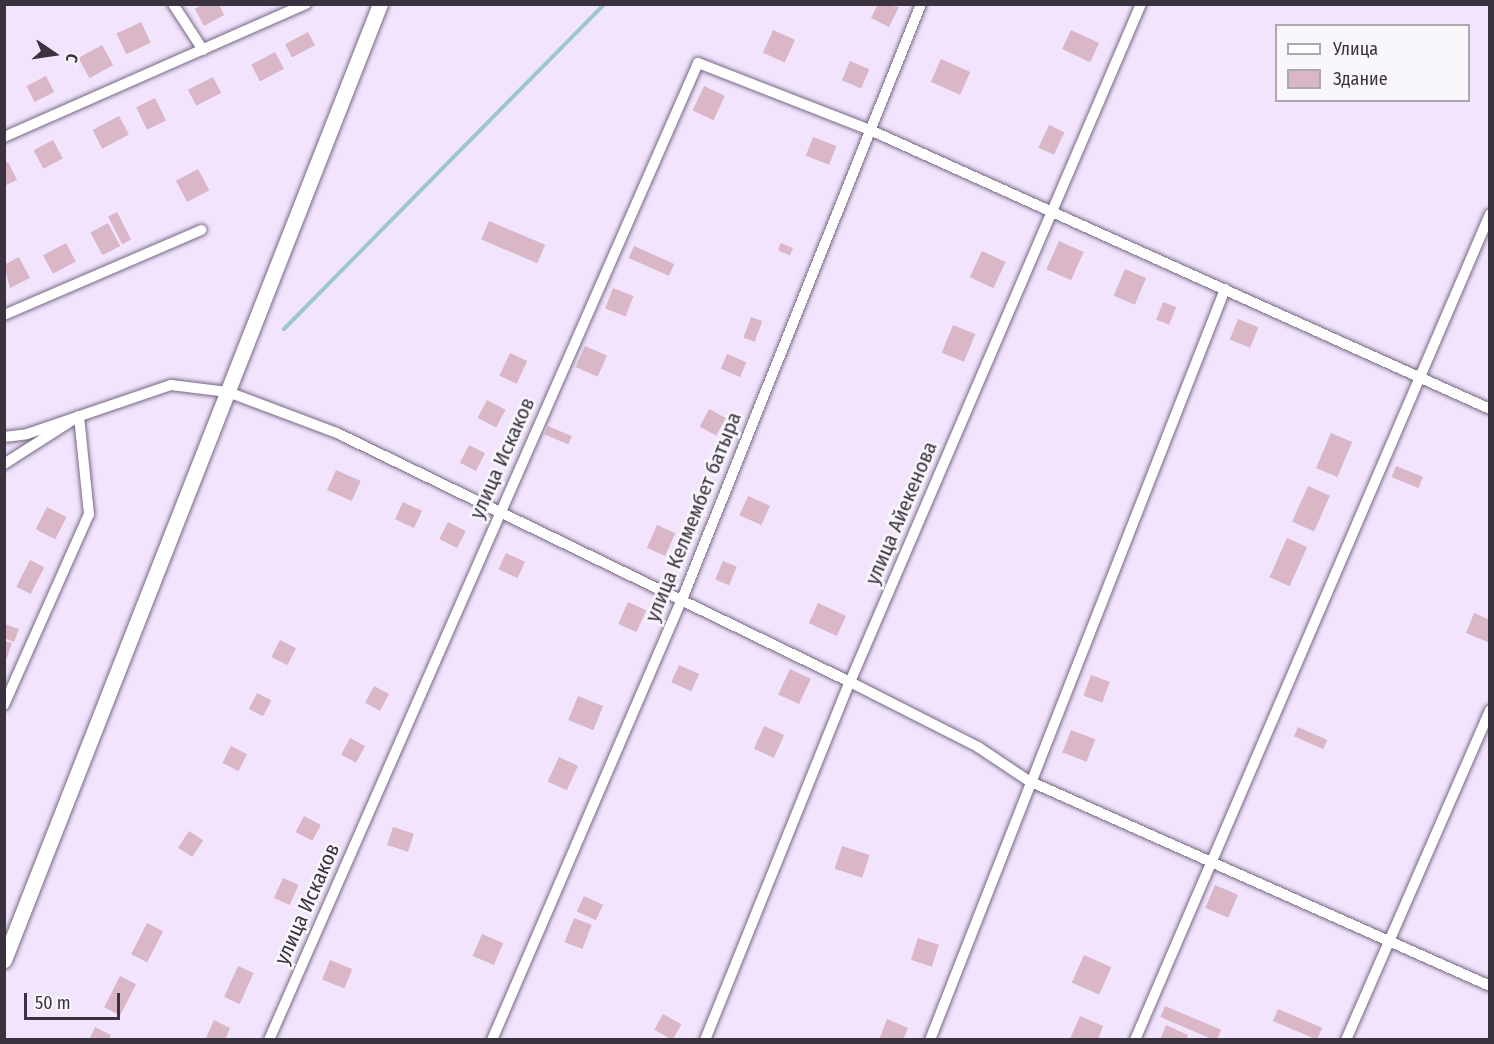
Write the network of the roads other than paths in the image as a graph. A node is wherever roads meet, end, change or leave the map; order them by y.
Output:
1 (173, 4) edge
2 (306, 4) edge
3 (380, 4) edge
4 (921, 4) edge
5 (1141, 4) edge
6 (203, 50) junction
7 (870, 129) junction
8 (4, 137) edge
9 (1051, 214) junction
10 (1490, 214) edge
11 (201, 230) dead end
12 (1225, 289) junction
13 (4, 315) edge
14 (1420, 378) junction
15 (228, 392) junction
16 (1490, 408) edge
17 (79, 416) junction
18 (4, 437) edge
19 (4, 465) edge
20 (500, 513) junction
21 (681, 602) junction
22 (850, 681) junction
23 (4, 705) edge
24 (1490, 710) edge
25 (1029, 781) junction
26 (1214, 864) junction
27 (1388, 942) junction
28 (4, 960) edge
29 (1490, 986) edge
30 (269, 1040) edge
31 (492, 1040) edge
32 (705, 1040) edge
33 (930, 1040) edge
34 (1135, 1040) edge
35 (1346, 1040) edge

1 - 6 street
2 - 6 street
3 - 15 main road
4 - 7 street, улица Келмембет батыра
5 - 9 street, улица Айекенова
6 - 8 street
7 - 9 street
7 - 20 street, улица Искаков
7 - 21 street, улица Келмембет батыра
9 - 12 street
9 - 22 street, улица Айекенова
10 - 14 street
11 - 13 street
12 - 14 street
12 - 25 street
14 - 16 street
14 - 26 street
15 - 17 street
15 - 20 street
15 - 28 main road
17 - 18 street
17 - 19 street
17 - 23 street
20 - 21 street
20 - 30 street, улица Искаков
21 - 22 street
21 - 31 street, улица Келмембет батыра
22 - 25 street
22 - 32 street, улица Айекенова
24 - 27 street
25 - 26 street
25 - 33 street
26 - 27 street
26 - 34 street
27 - 29 street
27 - 35 street

